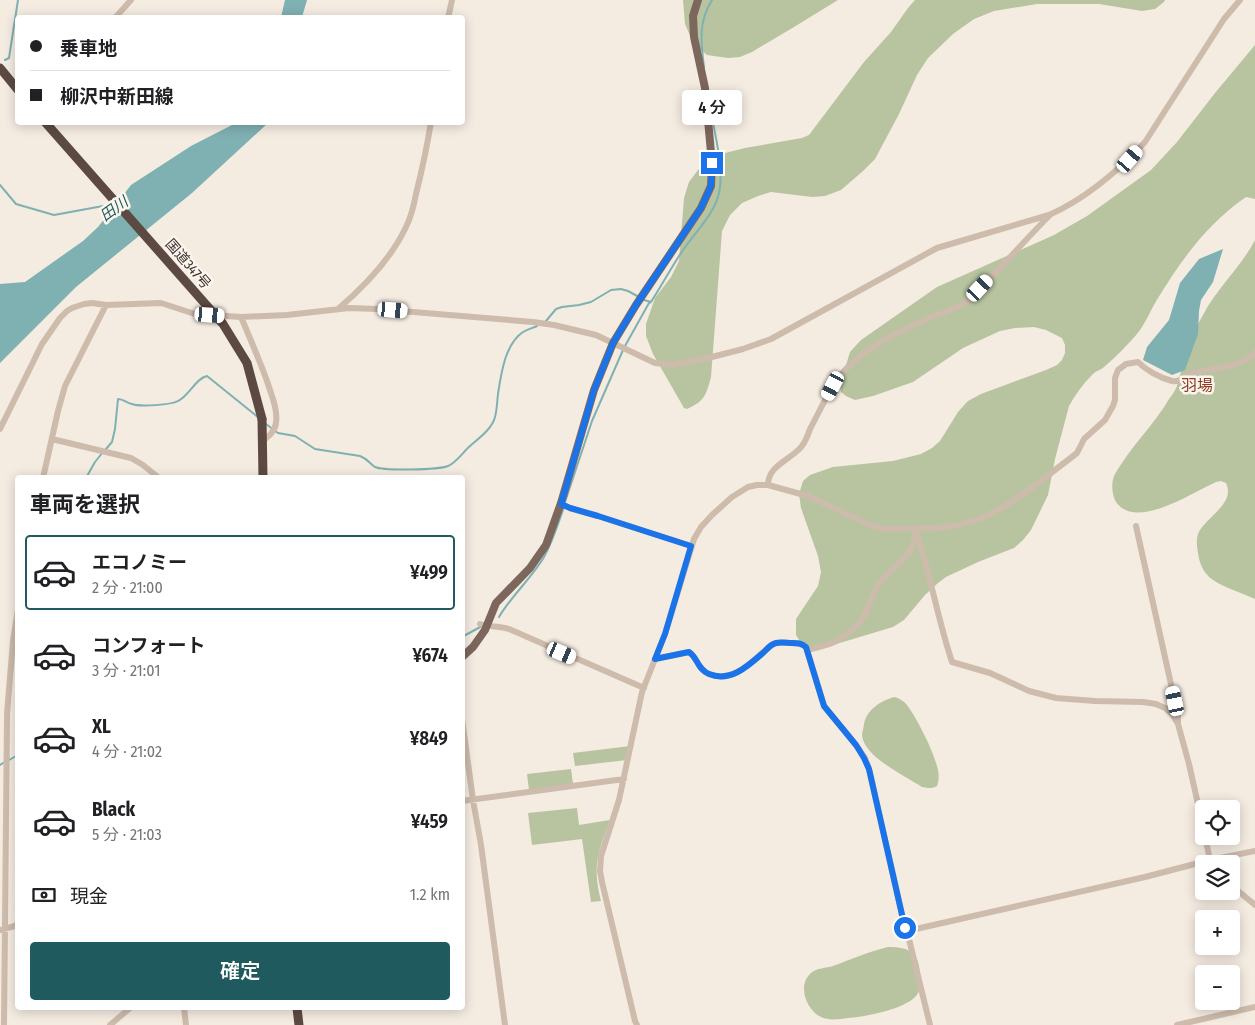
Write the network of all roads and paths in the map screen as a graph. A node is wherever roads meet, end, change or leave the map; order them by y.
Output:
1 (452, 0) edge
2 (698, 0) edge
3 (1240, 0) edge
4 (129, 1) edge
5 (117, 15) edge
6 (449, 15) edge
7 (0, 68) edge
8 (15, 86) edge
9 (48, 125) edge
10 (430, 125) edge
11 (1049, 215) junction
12 (106, 305) junction
13 (337, 310) junction
14 (241, 317) junction
15 (617, 345) junction
16 (1255, 353) edge
17 (0, 429) edge
18 (52, 438) junction
19 (263, 441) junction
20 (43, 475) edge
21 (155, 475) edge
22 (263, 475) edge
23 (768, 485) junction
24 (561, 504) junction
25 (1136, 526) dead end
26 (916, 529) junction
27 (691, 546) junction
28 (484, 625) junction
29 (15, 629) edge
30 (808, 650) junction
31 (465, 655) edge
32 (655, 659) junction
33 (644, 688) junction
34 (1178, 724) junction
35 (465, 741) edge
36 (624, 779) junction
37 (473, 800) junction
38 (1197, 800) edge
39 (465, 801) edge
40 (1255, 851) edge
41 (1239, 855) edge
42 (1195, 866) edge
43 (1240, 892) edge
44 (1255, 905) edge
45 (3, 929) edge
46 (907, 931) junction
47 (1255, 1007) edge
48 (128, 1010) edge
49 (184, 1010) edge
50 (297, 1010) edge
51 (4, 1025) edge
52 (110, 1025) edge
53 (186, 1025) edge
54 (299, 1025) edge
55 (505, 1025) edge
56 (636, 1025) edge
57 (930, 1025) edge
58 (1177, 1025) edge

1 - 6 street
2 - 15 main road
3 - 11 street
4 - 5 street
7 - 8 highway
9 - 19 highway, 国道347号, bridge
10 - 13 street
11 - 15 street
11 - 23 street
12 - 14 street
12 - 17 street
12 - 18 street
13 - 14 street
13 - 15 street
14 - 19 street
15 - 24 main road
16 - 26 street
18 - 20 street
18 - 21 street
19 - 22 highway, 国道347号
23 - 26 street
23 - 27 street
24 - 27 street
24 - 28 main road
25 - 34 street
26 - 30 street
26 - 34 street
27 - 32 street
28 - 31 main road
28 - 33 street
29 - 45 street
30 - 32 street
30 - 46 street
32 - 33 street
33 - 36 street
34 - 38 street
35 - 37 street
36 - 37 street
36 - 56 street
37 - 39 street
37 - 55 street
40 - 41 street
42 - 46 street
43 - 44 street
45 - 51 street
46 - 57 street
47 - 58 street
48 - 52 street
49 - 53 street
50 - 54 highway

